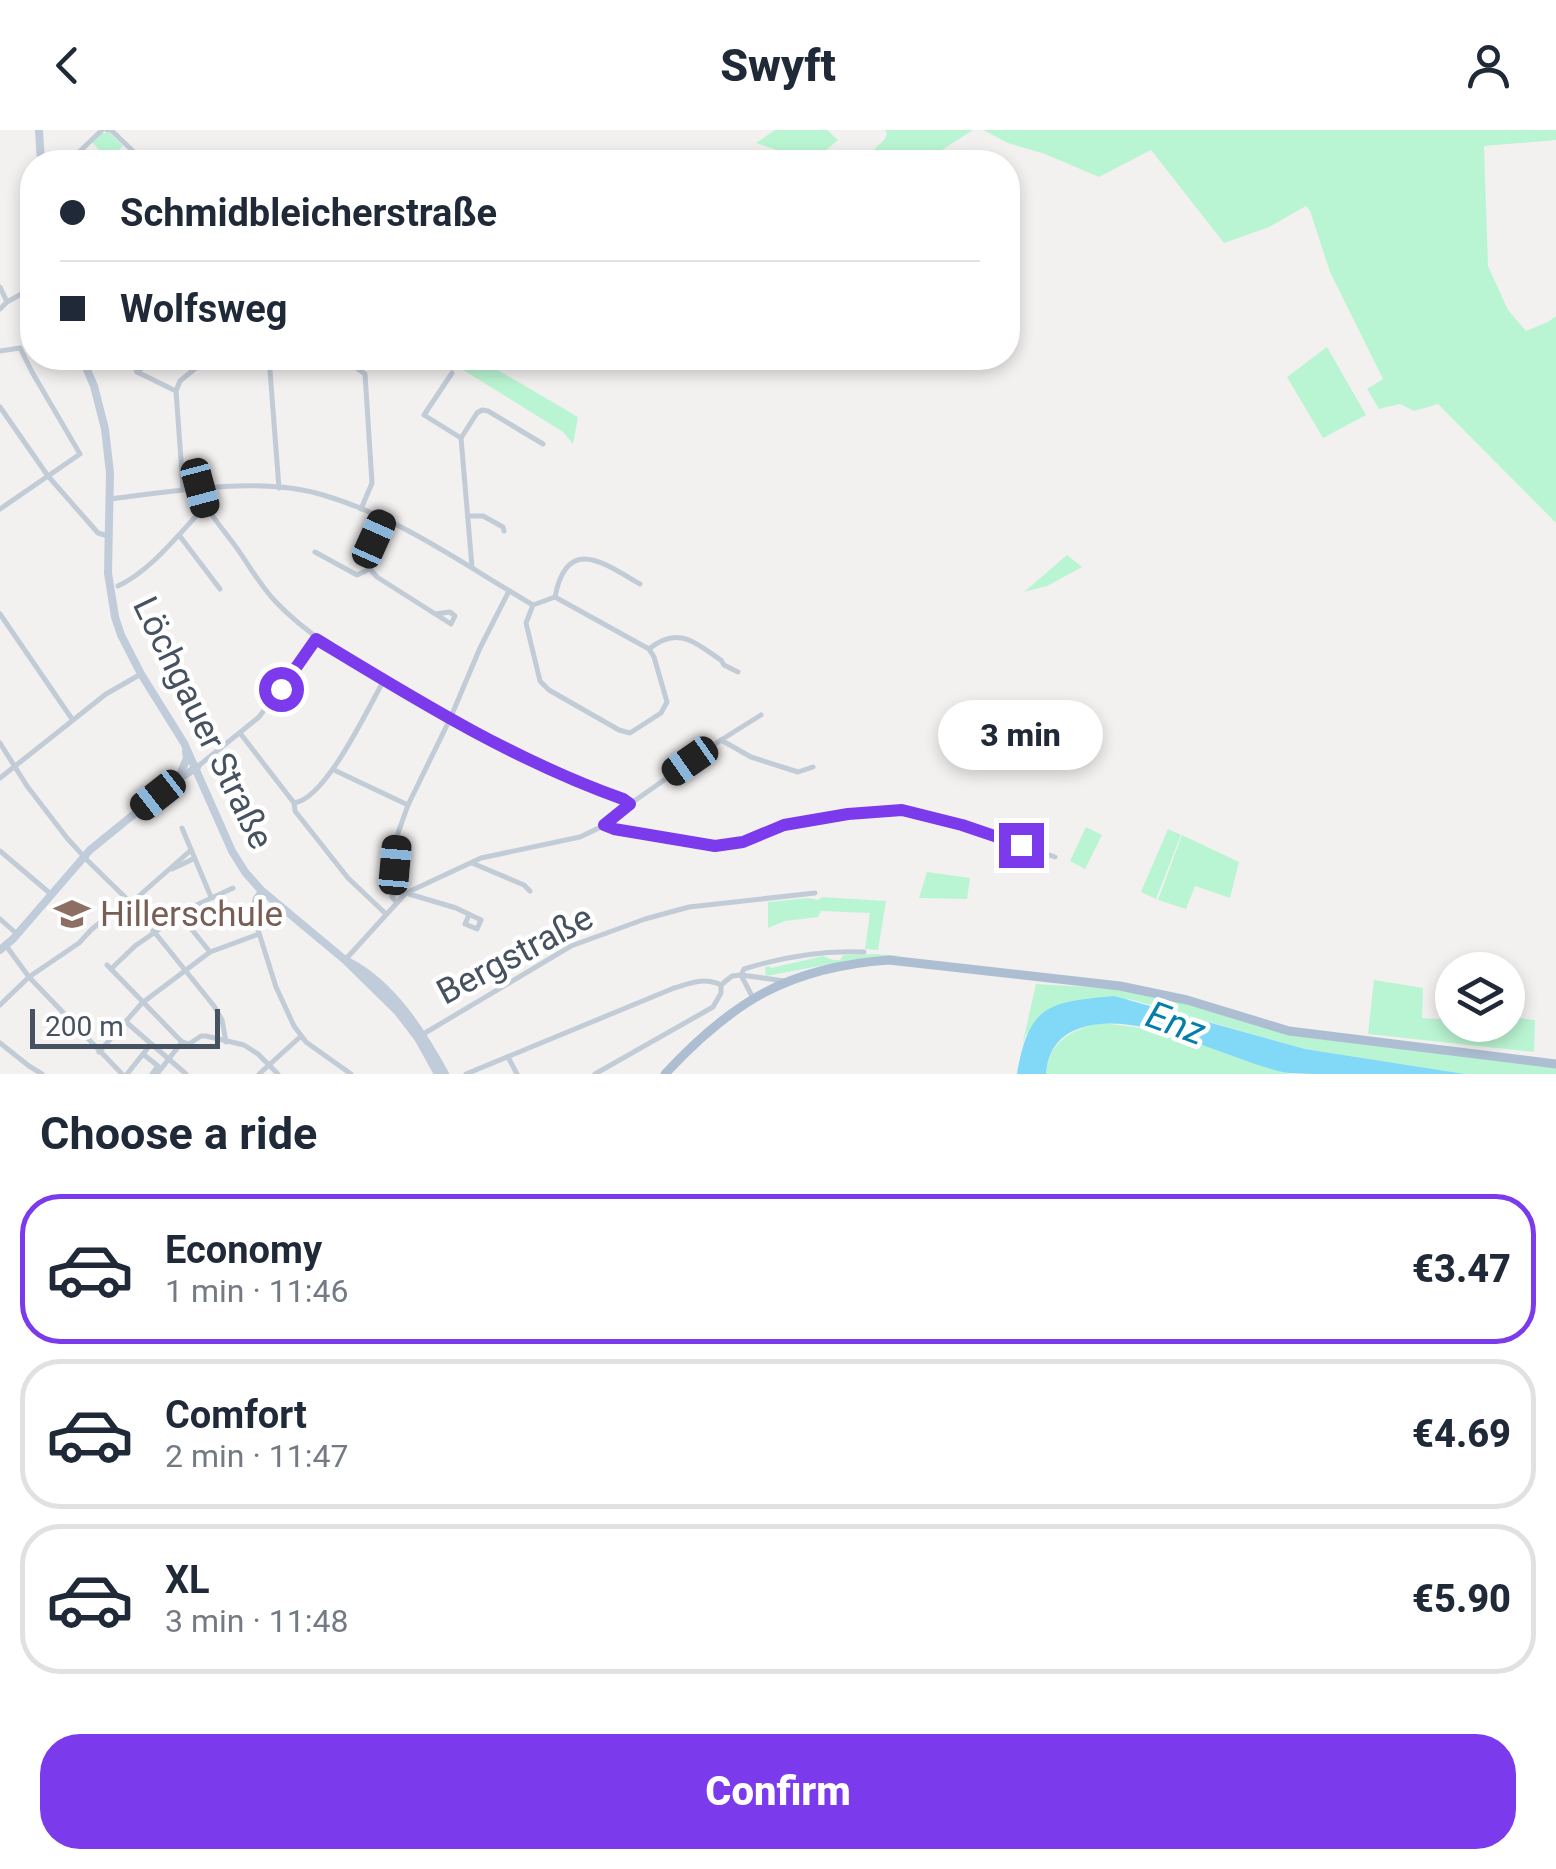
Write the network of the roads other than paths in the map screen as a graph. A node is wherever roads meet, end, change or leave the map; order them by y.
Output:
1 (104, 130) edge
2 (81, 150) edge
3 (132, 150) edge
4 (0, 287) edge
5 (20, 295) edge
6 (7, 302) junction
7 (0, 309) edge
8 (31, 370) edge
9 (86, 370) edge
10 (139, 370) edge
11 (193, 370) edge
12 (270, 370) edge
13 (359, 370) edge
14 (136, 372) joint
15 (452, 373) dead end
16 (176, 391) junction
17 (0, 407) edge
18 (461, 438) junction
19 (543, 444) dead end
20 (48, 476) junction
21 (183, 488) junction
22 (200, 488) junction
23 (279, 488) junction
24 (110, 499) junction
25 (0, 508) edge
26 (205, 508) junction
27 (360, 509) junction
28 (468, 516) junction
29 (382, 520) junction
30 (504, 530) dead end
31 (178, 534) junction
32 (108, 536) junction
33 (315, 552) dead end
34 (472, 567) junction
35 (370, 569) junction
36 (640, 584) dead end
37 (118, 586) dead end
38 (220, 588) dead end
39 (509, 591) junction
40 (555, 597) junction
41 (533, 605) junction
42 (0, 614) edge
43 (434, 614) dead end
44 (316, 639) junction
45 (649, 649) junction
46 (738, 672) dead end
47 (141, 674) junction
48 (384, 680) junction
49 (761, 715) dead end
50 (450, 719) junction
51 (72, 720) junction
52 (240, 733) junction
53 (721, 740) junction
54 (184, 742) junction
55 (0, 744) edge
56 (14, 766) junction
57 (197, 768) junction
58 (812, 768) dead end
59 (334, 770) junction
60 (0, 778) edge
61 (178, 780) junction
62 (294, 803) junction
63 (630, 804) junction
64 (408, 805) junction
65 (604, 825) junction
66 (182, 828) dead end
67 (191, 850) junction
68 (0, 851) edge
69 (84, 857) junction
70 (1055, 857) dead end
71 (194, 859) junction
72 (470, 862) junction
73 (169, 870) junction
74 (233, 888) dead end
75 (261, 890) junction
76 (530, 891) dead end
77 (406, 894) junction
78 (814, 894) dead end
79 (52, 895) junction
80 (210, 897) junction
81 (130, 901) junction
82 (396, 903) junction
83 (386, 914) junction
84 (180, 915) junction
85 (468, 915) dead end
86 (0, 918) edge
87 (156, 932) junction
88 (18, 934) junction
89 (259, 934) junction
90 (3, 948) edge
91 (210, 952) junction
92 (864, 952) dead end
93 (345, 960) junction
94 (756, 966) junction
95 (187, 971) junction
96 (741, 975) junction
97 (756, 977) junction
98 (27, 979) junction
99 (785, 981) junction
100 (722, 985) junction
101 (758, 995) junction
102 (142, 1002) junction
103 (0, 1005) edge
104 (66, 1017) junction
105 (128, 1019) junction
106 (49, 1033) dead end
107 (420, 1036) junction
108 (300, 1037) junction
109 (182, 1042) junction
110 (226, 1042) junction
111 (0, 1043) edge
112 (99, 1052) junction
113 (508, 1057) junction
114 (169, 1059) junction
115 (1556, 1064) edge
116 (268, 1066) junction
117 (126, 1072) edge
118 (441, 1072) edge
119 (42, 1074) edge
120 (154, 1074) edge
121 (186, 1074) edge
122 (259, 1074) edge
123 (278, 1074) edge
124 (352, 1074) edge
125 (466, 1074) edge
126 (517, 1074) edge
127 (595, 1074) edge
128 (665, 1074) edge

1 - 2 street
1 - 3 street
4 - 6 street
5 - 6 street
6 - 7 street
8 - 20 street
9 - 24 main road, Löchgauer Straße
10 - 14 street
11 - 16 street
12 - 23 street
13 - 27 street
14 - 16 street
15 - 18 street
16 - 21 street
17 - 20 street
18 - 19 street
18 - 28 street
20 - 25 street
20 - 32 street
21 - 22 street
21 - 24 street
22 - 23 street
22 - 26 street
23 - 27 street
24 - 32 main road, Löchgauer Straße
26 - 31 street
26 - 44 street
27 - 29 street
28 - 30 street
28 - 34 street
29 - 34 street
29 - 35 street
31 - 37 street
31 - 38 street
32 - 47 main road, Löchgauer Straße
33 - 35 street
34 - 39 street
35 - 43 street
36 - 40 street
39 - 41 street
39 - 50 street
40 - 41 street
40 - 45 street
41 - 45 street
42 - 51 street
44 - 48 street
44 - 52 street
45 - 46 street
47 - 51 street
47 - 54 main road, Löchgauer Straße
48 - 50 street
48 - 59 street
49 - 53 street
50 - 63 street
50 - 64 street
51 - 56 street
52 - 57 street
52 - 62 street
53 - 58 street
53 - 63 street
54 - 57 main road, Löchgauer Straße
54 - 61 main road
55 - 56 street
56 - 60 street
56 - 69 street
57 - 61 main road
57 - 75 main road, Löchgauer Straße
59 - 62 street
59 - 64 street
61 - 69 main road
62 - 83 street
63 - 65 street
64 - 82 street
65 - 70 street
65 - 72 street
66 - 67 street
67 - 71 street
67 - 73 street
68 - 79 street
69 - 79 main road
69 - 81 street
71 - 73 street
71 - 80 street
72 - 76 street
72 - 77 street
73 - 81 street
74 - 80 street
75 - 89 street, Löchgauer Straße
75 - 93 main road
77 - 82 street
77 - 85 street
78 - 107 street, Bergstraße
79 - 88 main road
80 - 84 street
81 - 87 street
81 - 98 street
82 - 83 street
83 - 93 street
84 - 87 street
84 - 91 street
86 - 88 street
87 - 95 street
87 - 102 street
88 - 90 main road
89 - 91 street
89 - 108 street, Löchgauer Straße
90 - 98 street
91 - 95 street
92 - 94 street
93 - 107 main road
94 - 96 street
94 - 97 street
95 - 102 street
95 - 110 street
96 - 97 street
96 - 100 street
96 - 101 street
97 - 99 street
97 - 101 street
98 - 103 street
98 - 104 street
99 - 101 main road
99 - 115 main road
100 - 113 street
100 - 127 street
101 - 128 main road
102 - 105 street
102 - 109 street
104 - 106 street
104 - 112 street
105 - 112 street
105 - 114 street
107 - 118 main road
108 - 116 street
108 - 124 street, Löchgauer Straße
109 - 110 street
109 - 114 street
110 - 116 street
111 - 119 street
112 - 117 street
113 - 125 street
113 - 126 street
114 - 120 street
114 - 121 street
116 - 122 street
116 - 123 street
117 - 120 street

